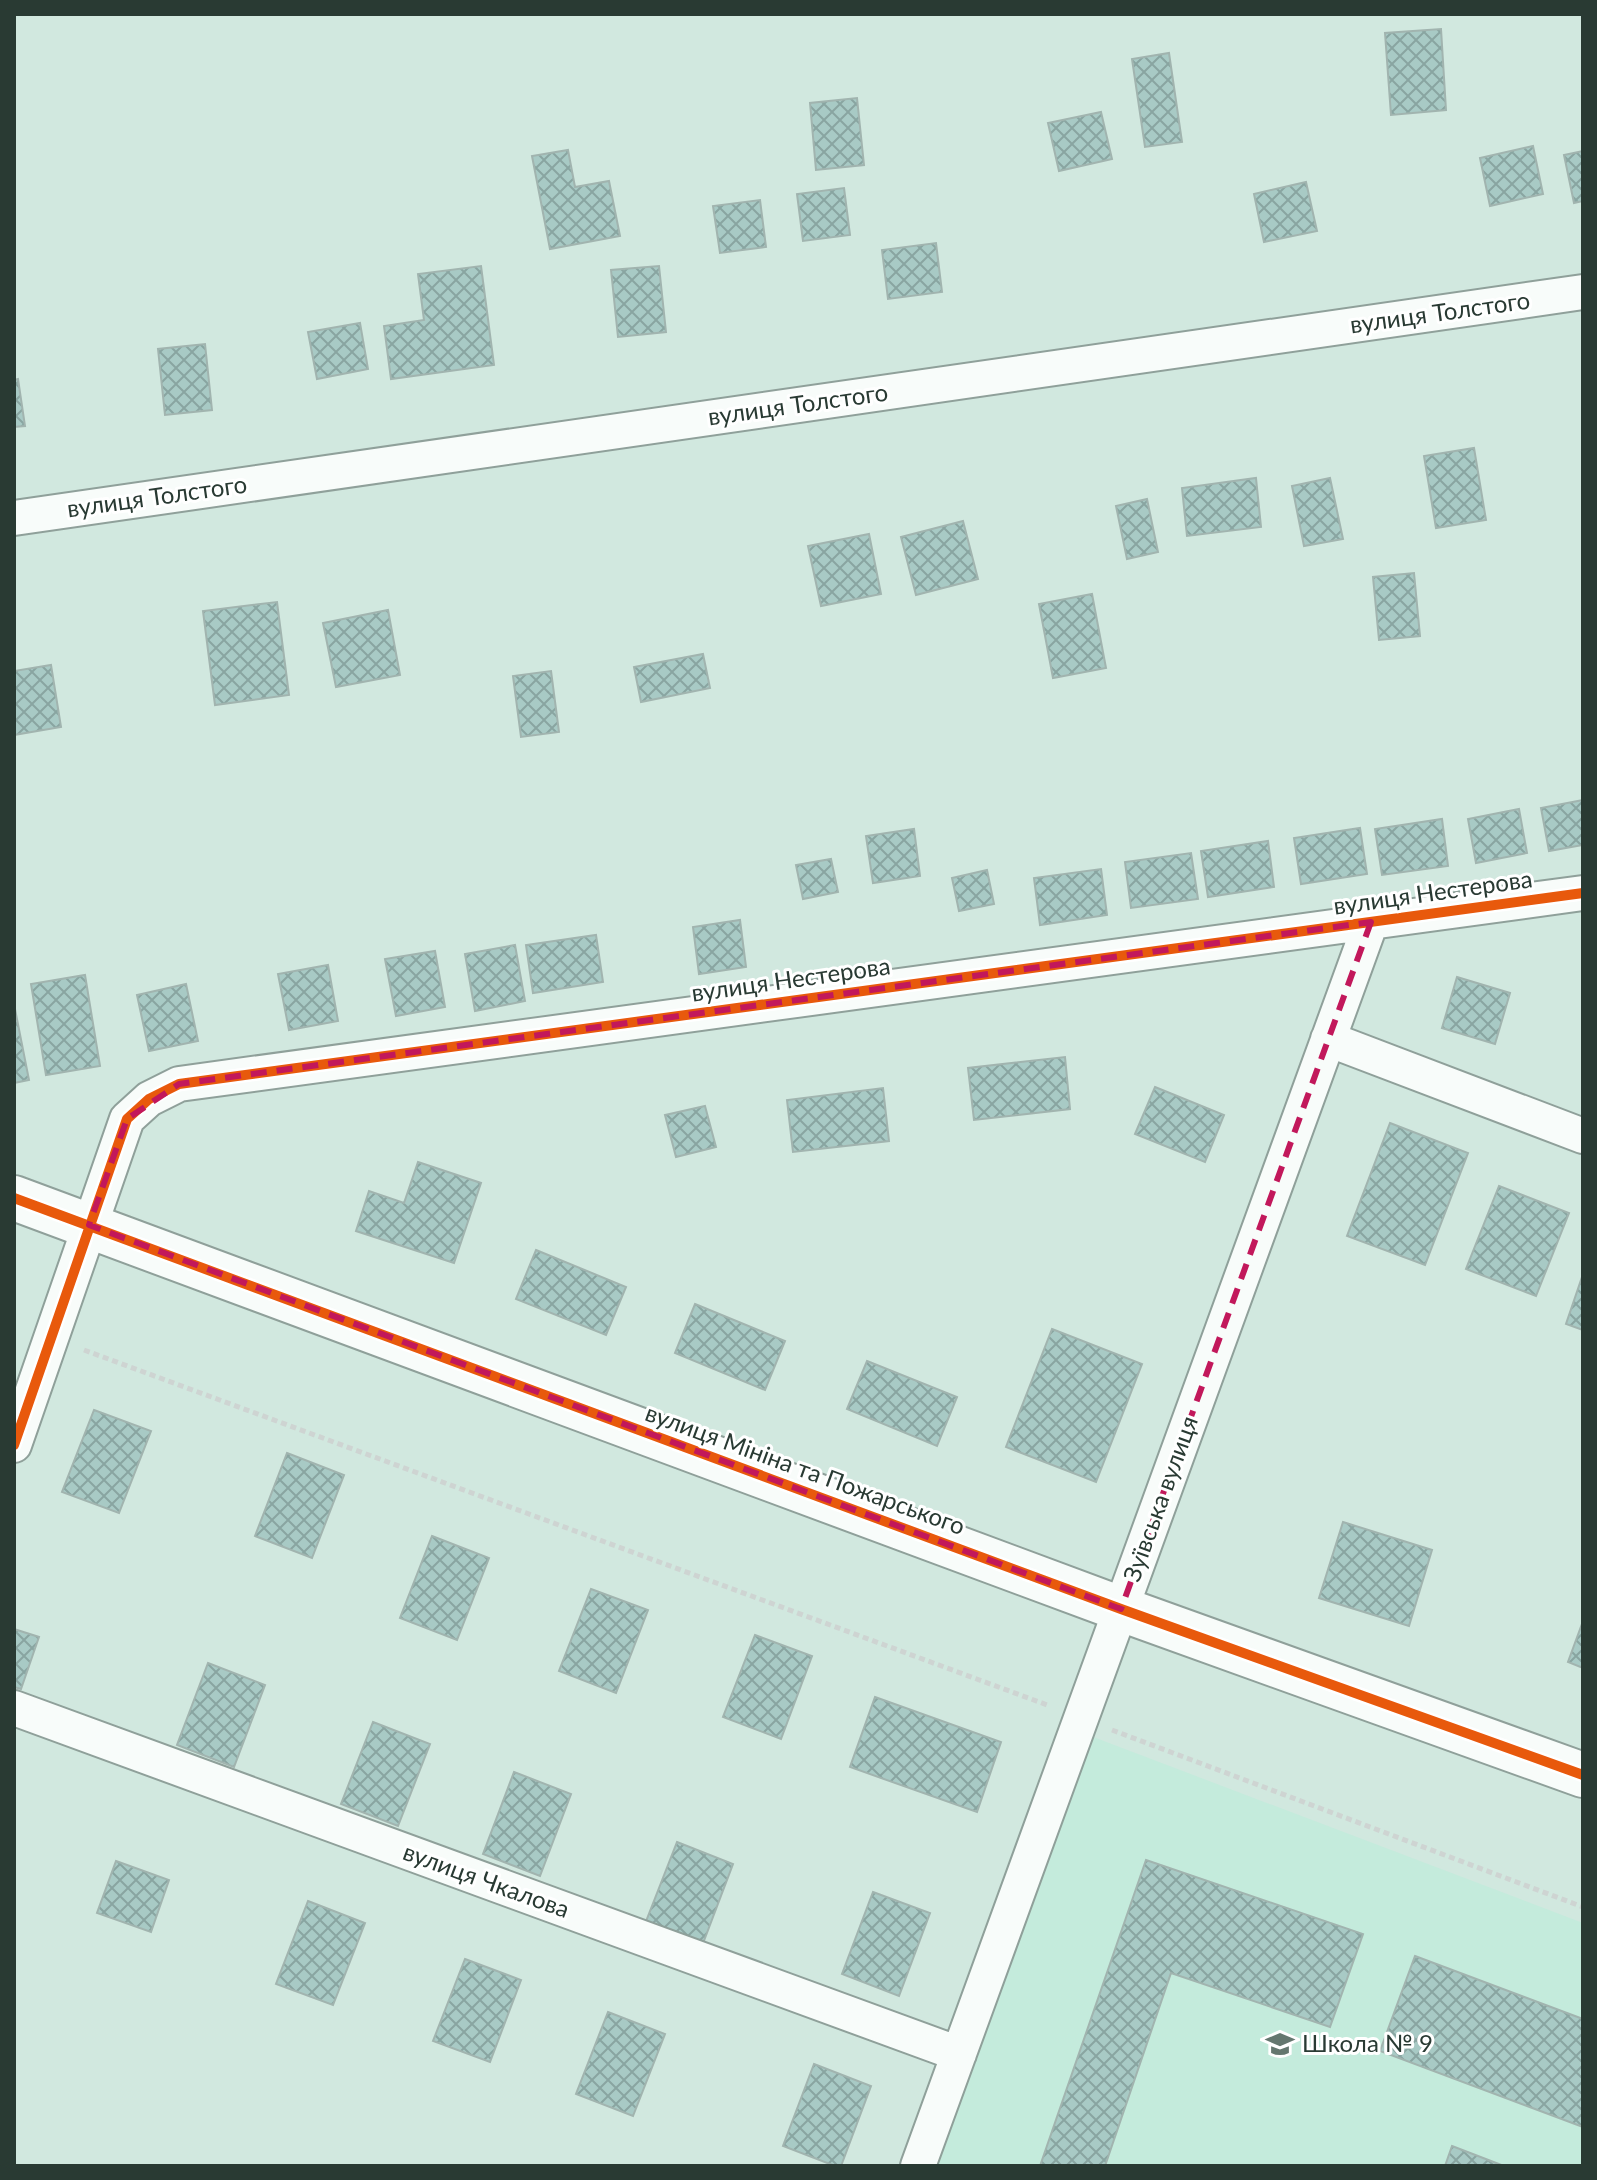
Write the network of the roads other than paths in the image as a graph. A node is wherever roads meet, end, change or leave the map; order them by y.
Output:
1 (1583, 292) edge
2 (14, 518) edge
3 (1583, 893) edge
4 (1371, 922) junction
5 (1328, 1039) junction
6 (1583, 1136) edge
7 (14, 1198) edge
8 (89, 1225) junction
9 (14, 1445) edge
10 (1121, 1609) junction
11 (14, 1708) edge
12 (1583, 1775) edge
13 (959, 2054) junction
14 (918, 2166) edge

1 - 2 street, вулиця Толстого
3 - 4 street, вулиця Нестерова
4 - 5 street, Зуївська вулиця
4 - 8 street, вулиця Нестерова
5 - 6 street
5 - 10 street, Зуївська вулиця
7 - 8 street, вулиця Мініна та Пожарського
8 - 9 street, вулиця Нестерова
8 - 10 street, вулиця Мініна та Пожарського
10 - 12 street, вулиця Мініна та Пожарського
10 - 13 street, Зуївська вулиця
11 - 13 street, вулиця Чкалова
13 - 14 street, Зуївська вулиця

